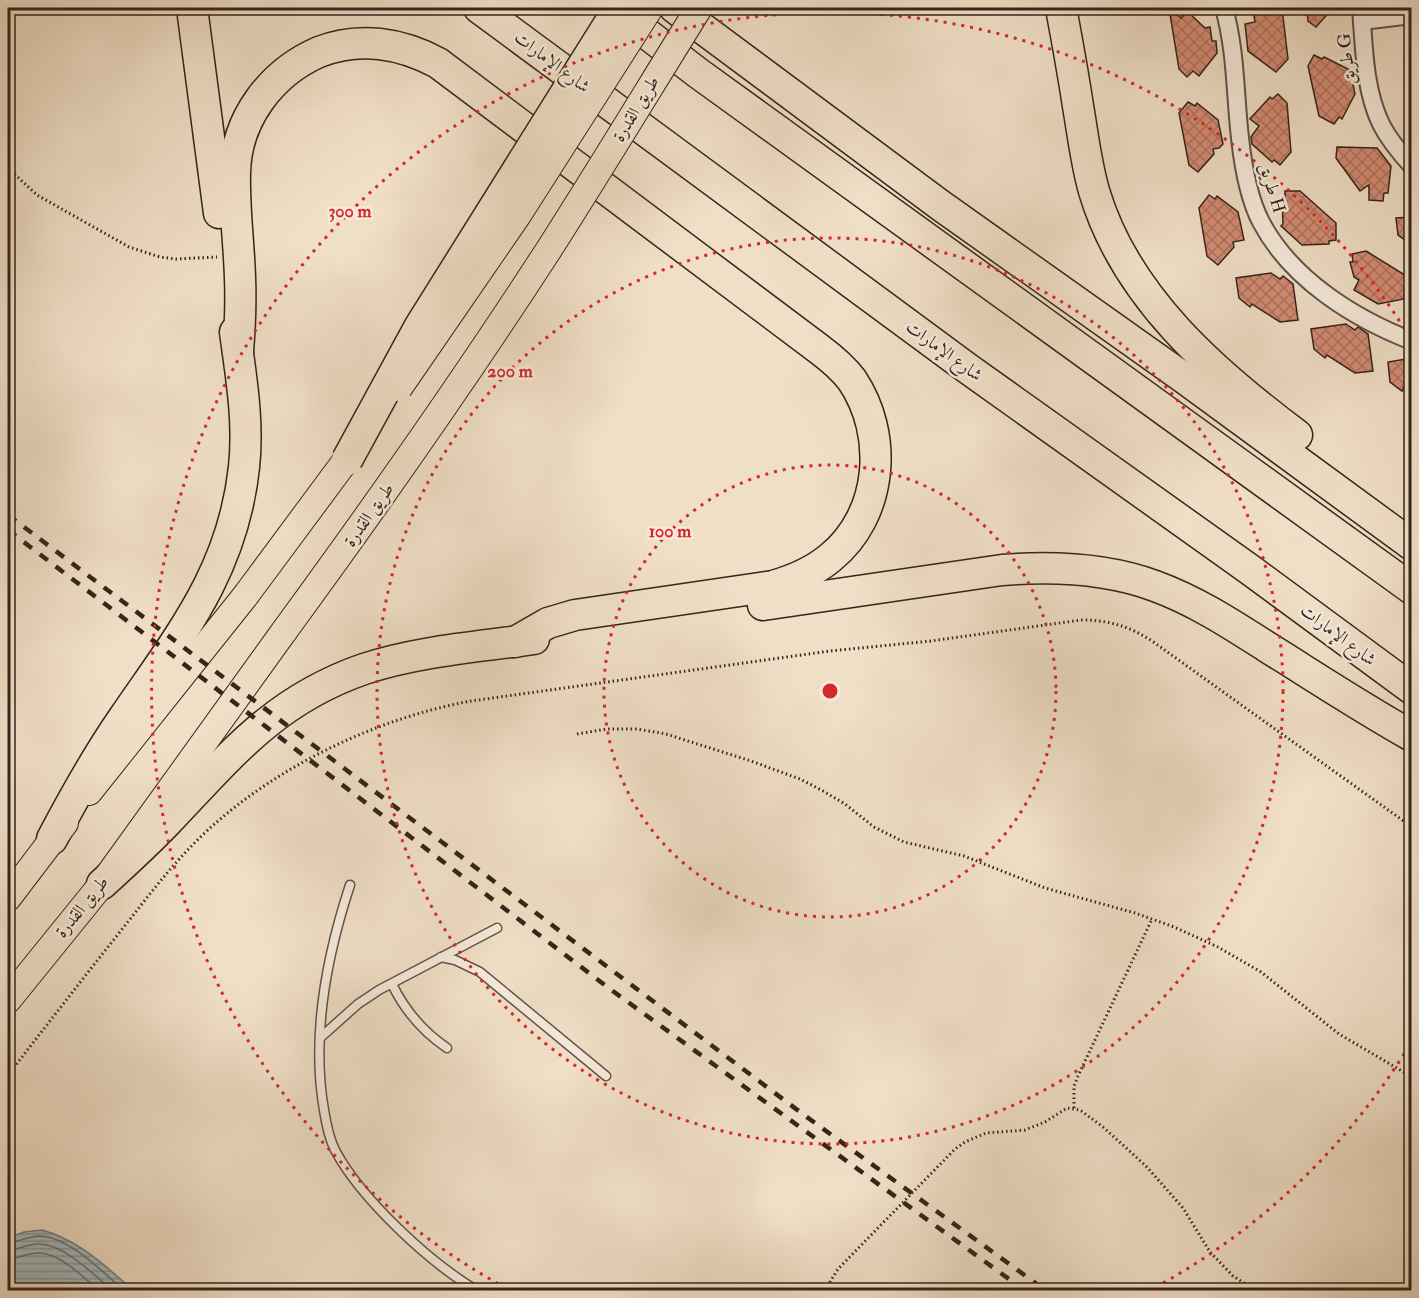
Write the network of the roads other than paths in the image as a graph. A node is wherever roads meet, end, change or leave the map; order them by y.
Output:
1 (192, 8) edge
2 (479, 8) edge
3 (614, 8) edge
4 (619, 8) edge
5 (650, 8) edge
6 (675, 8) edge
7 (700, 8) edge
8 (1061, 8) edge
9 (1224, 8) edge
10 (1362, 14) edge
11 (1412, 15) edge
12 (1412, 166) edge
13 (940, 205) junction
14 (1412, 341) edge
15 (238, 351) junction
16 (347, 460) junction
17 (1412, 523) edge
18 (1412, 545) edge
19 (1412, 589) edge
20 (515, 642) junction
21 (1412, 689) edge
22 (1412, 736) edge
23 (52, 838) junction
24 (102, 884) junction
25 (350, 885) dead end
26 (8, 898) edge
27 (497, 927) dead end
28 (441, 957) junction
29 (392, 984) junction
30 (8, 1000) edge
31 (321, 1037) junction
32 (447, 1048) dead end
33 (606, 1076) dead end
34 (476, 1290) edge

1 - 15 highway
2 - 21 highway, شارع الإمارات
3 - 19 highway
4 - 16 highway, bridge
5 - 16 main road, bridge
6 - 13 highway
7 - 13 highway
7 - 24 main road, طريق القدرة, bridge
8 - 17 highway
9 - 14 street, طريق H
10 - 11 street
10 - 12 street, طريق G
13 - 18 highway
15 - 20 highway
15 - 23 highway
16 - 23 main road, bridge
20 - 22 highway
20 - 24 highway
23 - 26 main road
24 - 30 main road, طريق القدرة
25 - 31 lane
27 - 28 lane
28 - 29 lane
28 - 33 lane
29 - 31 lane
29 - 32 lane
31 - 34 lane

